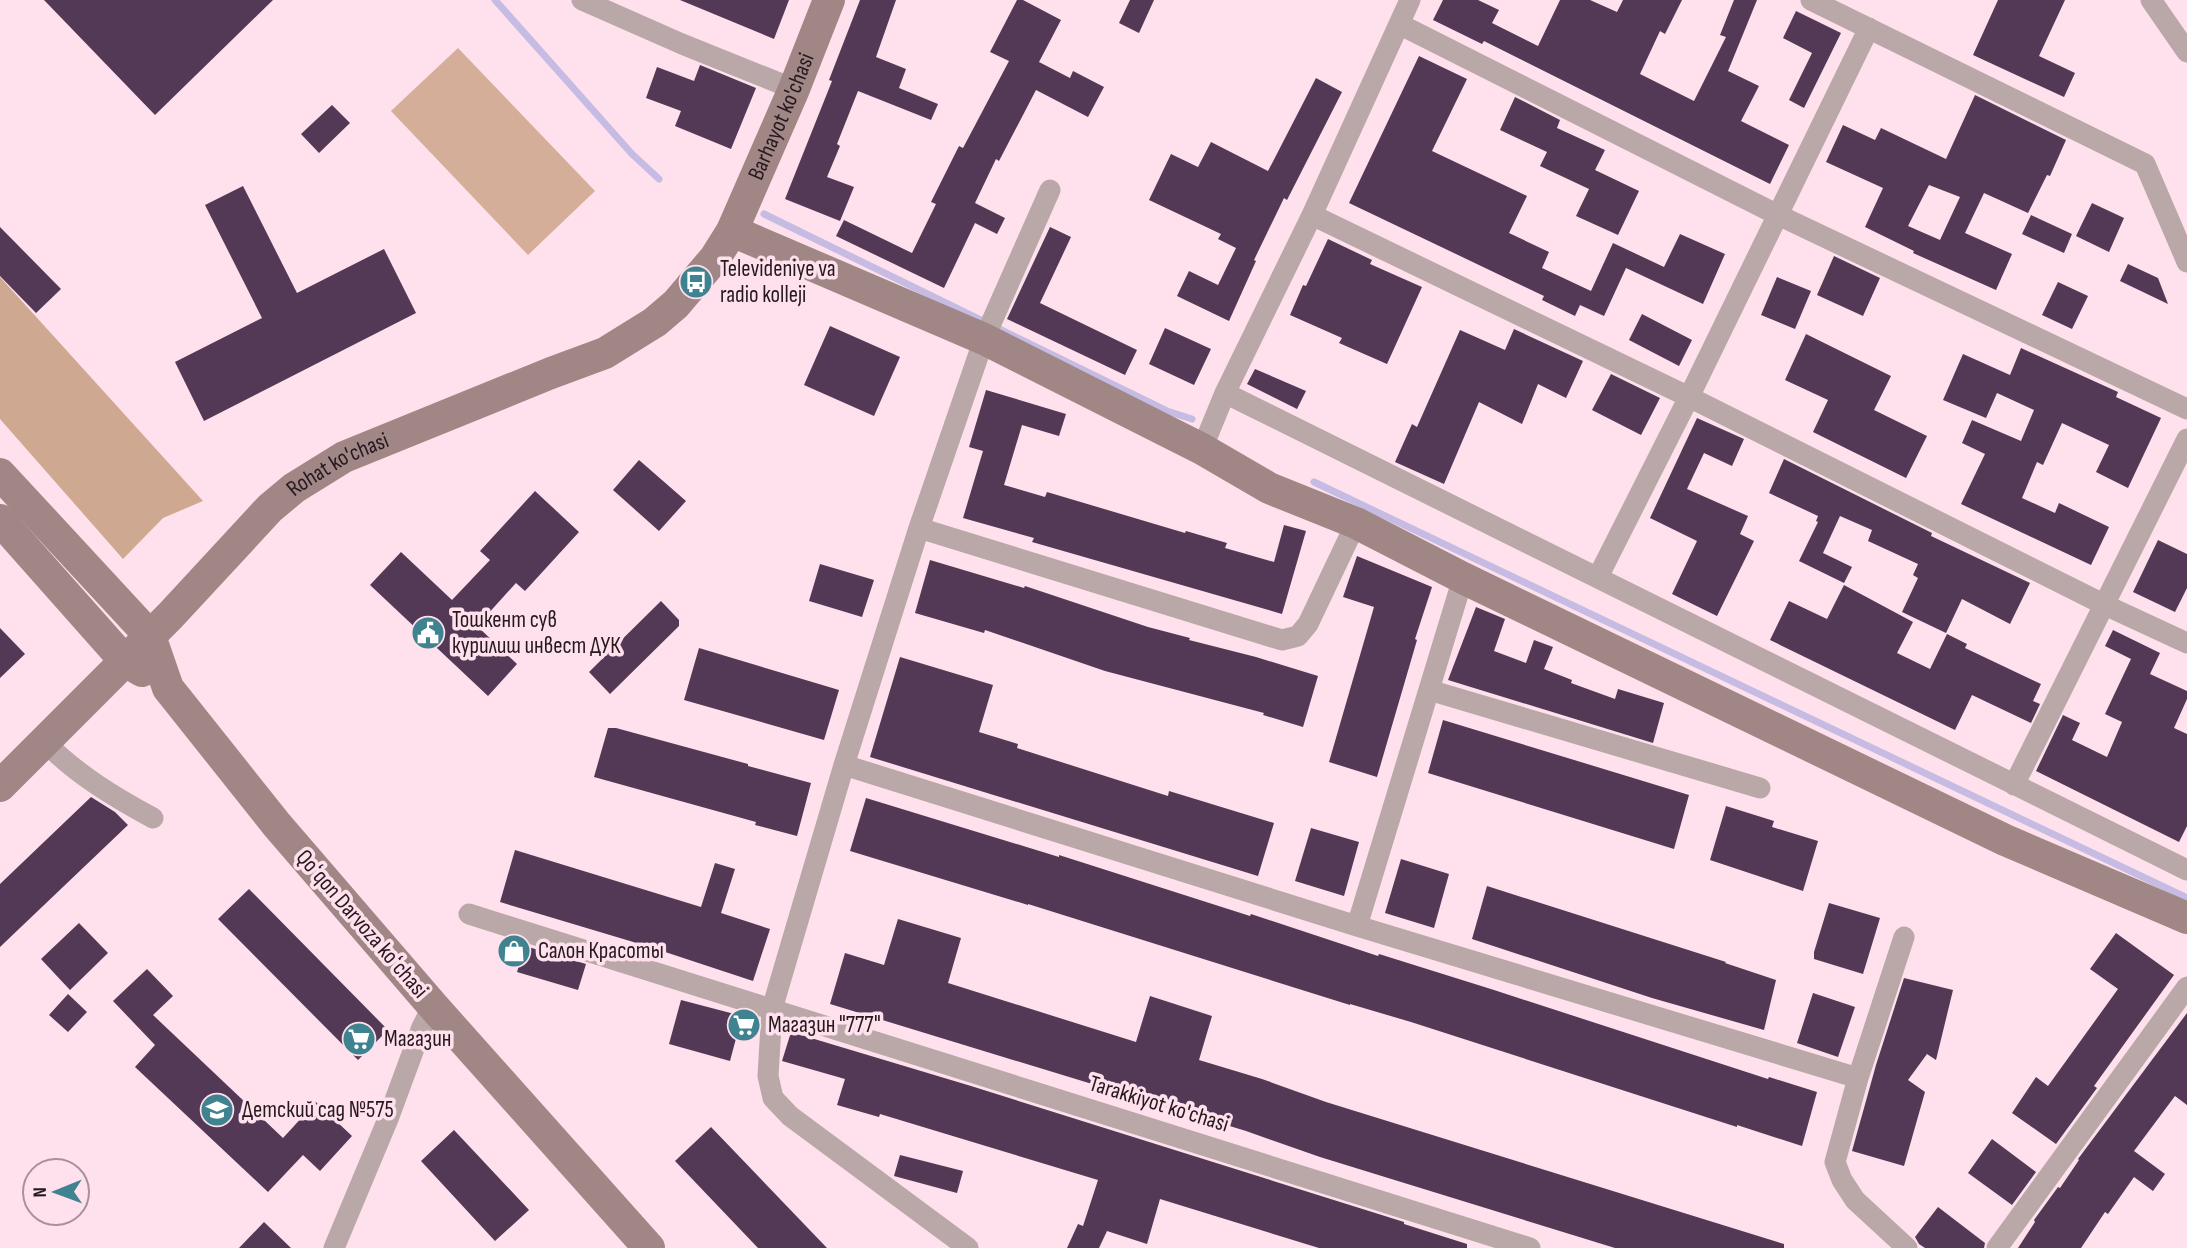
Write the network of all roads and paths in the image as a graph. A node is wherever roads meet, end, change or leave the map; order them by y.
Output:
1 (582, 0) edge
2 (829, 0) edge
3 (1410, 0) edge
4 (1811, 0) edge
5 (2151, 0) edge
6 (1399, 24) junction
7 (1868, 28) junction
8 (2187, 52) edge
9 (794, 89) junction
10 (1050, 190) dead end
11 (1312, 215) junction
12 (1778, 215) junction
13 (732, 231) junction
14 (2187, 262) edge
15 (984, 339) junction
16 (1225, 393) junction
17 (1689, 397) junction
18 (2187, 410) edge
19 (2187, 439) edge
20 (1202, 449) junction
21 (0, 474) edge
22 (0, 520) edge
23 (1356, 523) junction
24 (919, 528) junction
25 (1463, 578) junction
26 (1598, 578) junction
27 (2105, 606) junction
28 (150, 636) junction
29 (2187, 643) edge
30 (125, 661) junction
31 (168, 688) junction
32 (1429, 690) junction
33 (45, 742) junction
34 (844, 765) junction
35 (0, 786) edge
36 (2014, 786) junction
37 (1760, 788) dead end
38 (153, 818) dead end
39 (2187, 870) edge
40 (470, 914) dead end
41 (2187, 918) edge
42 (1357, 926) junction
43 (1904, 937) dead end
44 (2187, 987) edge
45 (433, 1006) junction
46 (772, 1009) junction
47 (1858, 1078) junction
48 (334, 1248) edge
49 (649, 1248) edge
50 (968, 1248) edge
51 (1530, 1248) edge
52 (1908, 1248) edge
53 (1997, 1248) edge

1 - 9 street
2 - 9 street, Barhayot ko'chasi
3 - 6 street
4 - 7 street
5 - 8 street
6 - 11 street
6 - 12 street
7 - 12 street
7 - 14 street
9 - 13 street, Barhayot ko'chasi
10 - 15 street
11 - 16 street
11 - 17 street
12 - 17 street
12 - 18 street
13 - 15 street
13 - 28 street, Rohat ko'chasi
15 - 20 street
15 - 24 street
16 - 20 street
16 - 26 street
17 - 26 street
17 - 27 street
19 - 27 street
20 - 23 street
21 - 28 street
22 - 30 street, Qoʻqon Darvoza koʻchasi
23 - 24 street
23 - 25 street
24 - 34 street
25 - 32 street
25 - 41 street
26 - 36 street
27 - 29 street
27 - 36 street
28 - 30 street, Rohat ko'chasi
28 - 31 street, Qoʻqon Darvoza koʻchasi
30 - 31 street, Qoʻqon Darvoza koʻchasi
30 - 33 street, Rohat ko'chasi
31 - 45 street, Qoʻqon Darvoza koʻchasi
32 - 37 street
32 - 42 street
33 - 35 street, Rohat ko'chasi
33 - 38 street
34 - 42 street
34 - 46 street
36 - 39 street
40 - 46 street, Tarakkiyot ko'chasi
42 - 47 street
43 - 47 street
44 - 53 street
45 - 48 street
45 - 49 street, Qoʻqon Darvoza koʻchasi
46 - 50 street
46 - 51 street, Tarakkiyot ko'chasi
47 - 52 street

